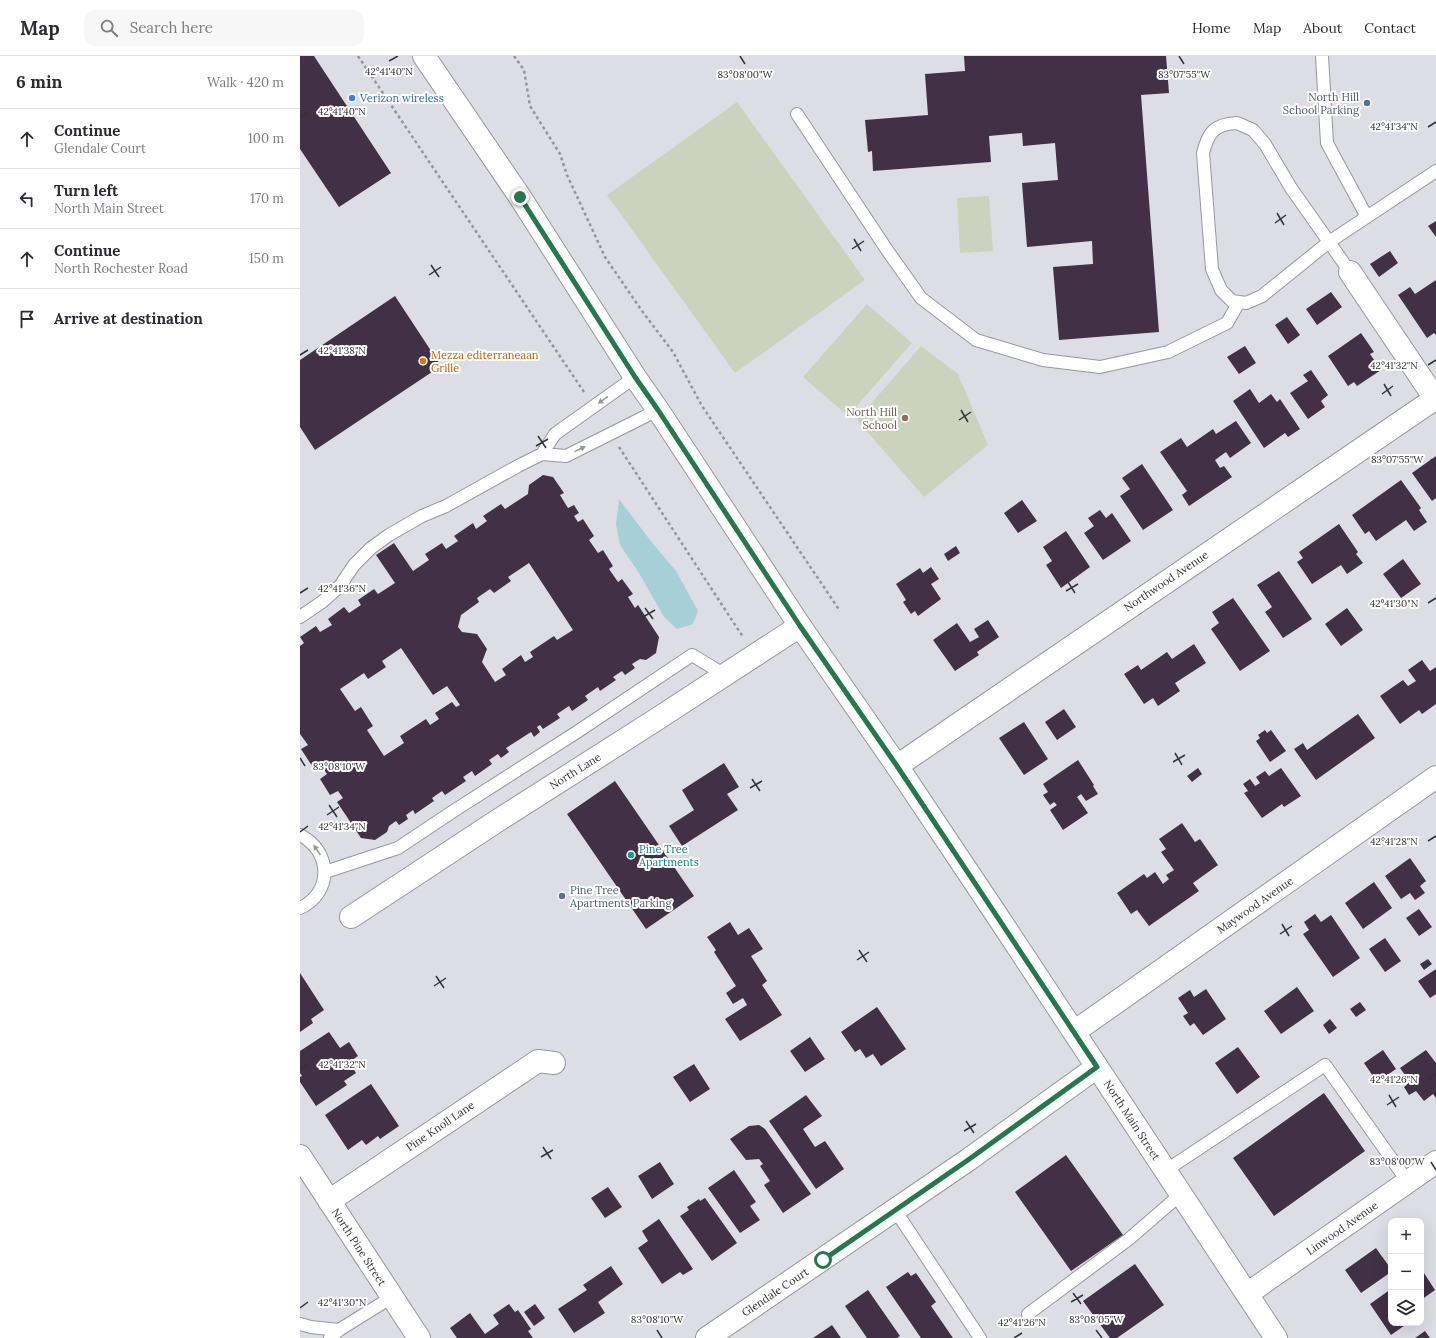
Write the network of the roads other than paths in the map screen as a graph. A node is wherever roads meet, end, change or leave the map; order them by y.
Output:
1 (424, 56) edge
2 (1322, 56) edge
3 (797, 114) dead end
4 (1436, 171) edge
5 (1367, 217) junction
6 (1329, 242) junction
7 (1350, 272) joint
8 (1239, 302) junction
9 (635, 377) junction
10 (1436, 399) edge
11 (658, 410) junction
12 (542, 454) junction
13 (300, 617) edge
14 (800, 626) junction
15 (725, 675) junction
16 (897, 766) junction
17 (1436, 777) edge
18 (300, 835) edge
19 (325, 872) junction
20 (300, 908) edge
21 (351, 917) dead end
22 (1074, 1032) junction
23 (554, 1063) dead end
24 (1097, 1067) junction
25 (300, 1156) edge
26 (1436, 1162) edge
27 (1166, 1171) junction
28 (1408, 1182) junction
29 (1181, 1194) junction
30 (329, 1201) junction
31 (895, 1210) junction
32 (1247, 1294) junction
33 (392, 1296) junction
34 (1028, 1314) dead end
35 (300, 1324) edge
36 (334, 1334) edge
37 (419, 1338) edge
38 (707, 1338) edge
39 (980, 1338) edge
40 (1276, 1338) edge

1 - 9 street, North Main Street
2 - 5 lane
3 - 8 lane
4 - 5 lane
5 - 6 lane
6 - 7 lane
6 - 8 lane
6 - 8 lane
7 - 10 street
9 - 11 street, North Main Street
9 -> 12 lane
10 - 16 street, Northwood Avenue
12 -> 11 lane
11 - 14 street, North Main Street
12 - 13 lane
14 - 15 street, North Lane
14 - 16 street, North Main Street
15 - 19 lane
15 - 21 street, North Lane
16 - 22 street, North Main Street
17 - 22 street, Maywood Avenue
19 -> 18 lane
19 - 20 lane
22 - 24 street, North Main Street
23 - 30 street, Pine Knoll Lane
24 - 27 street, North Main Street
24 - 31 street, Glendale Court
25 - 30 street, North Pine Street
26 - 28 street, Linwood Avenue
27 - 28 lane
27 - 29 street, North Main Street
28 - 32 street, Linwood Avenue
29 - 32 street, North Main Street
29 - 34 lane
30 - 33 street, North Pine Street
31 - 38 street, Glendale Court
31 - 39 lane
32 - 40 street, North Main Street
33 - 36 lane
33 - 37 street, North Pine Street
35 - 36 lane

